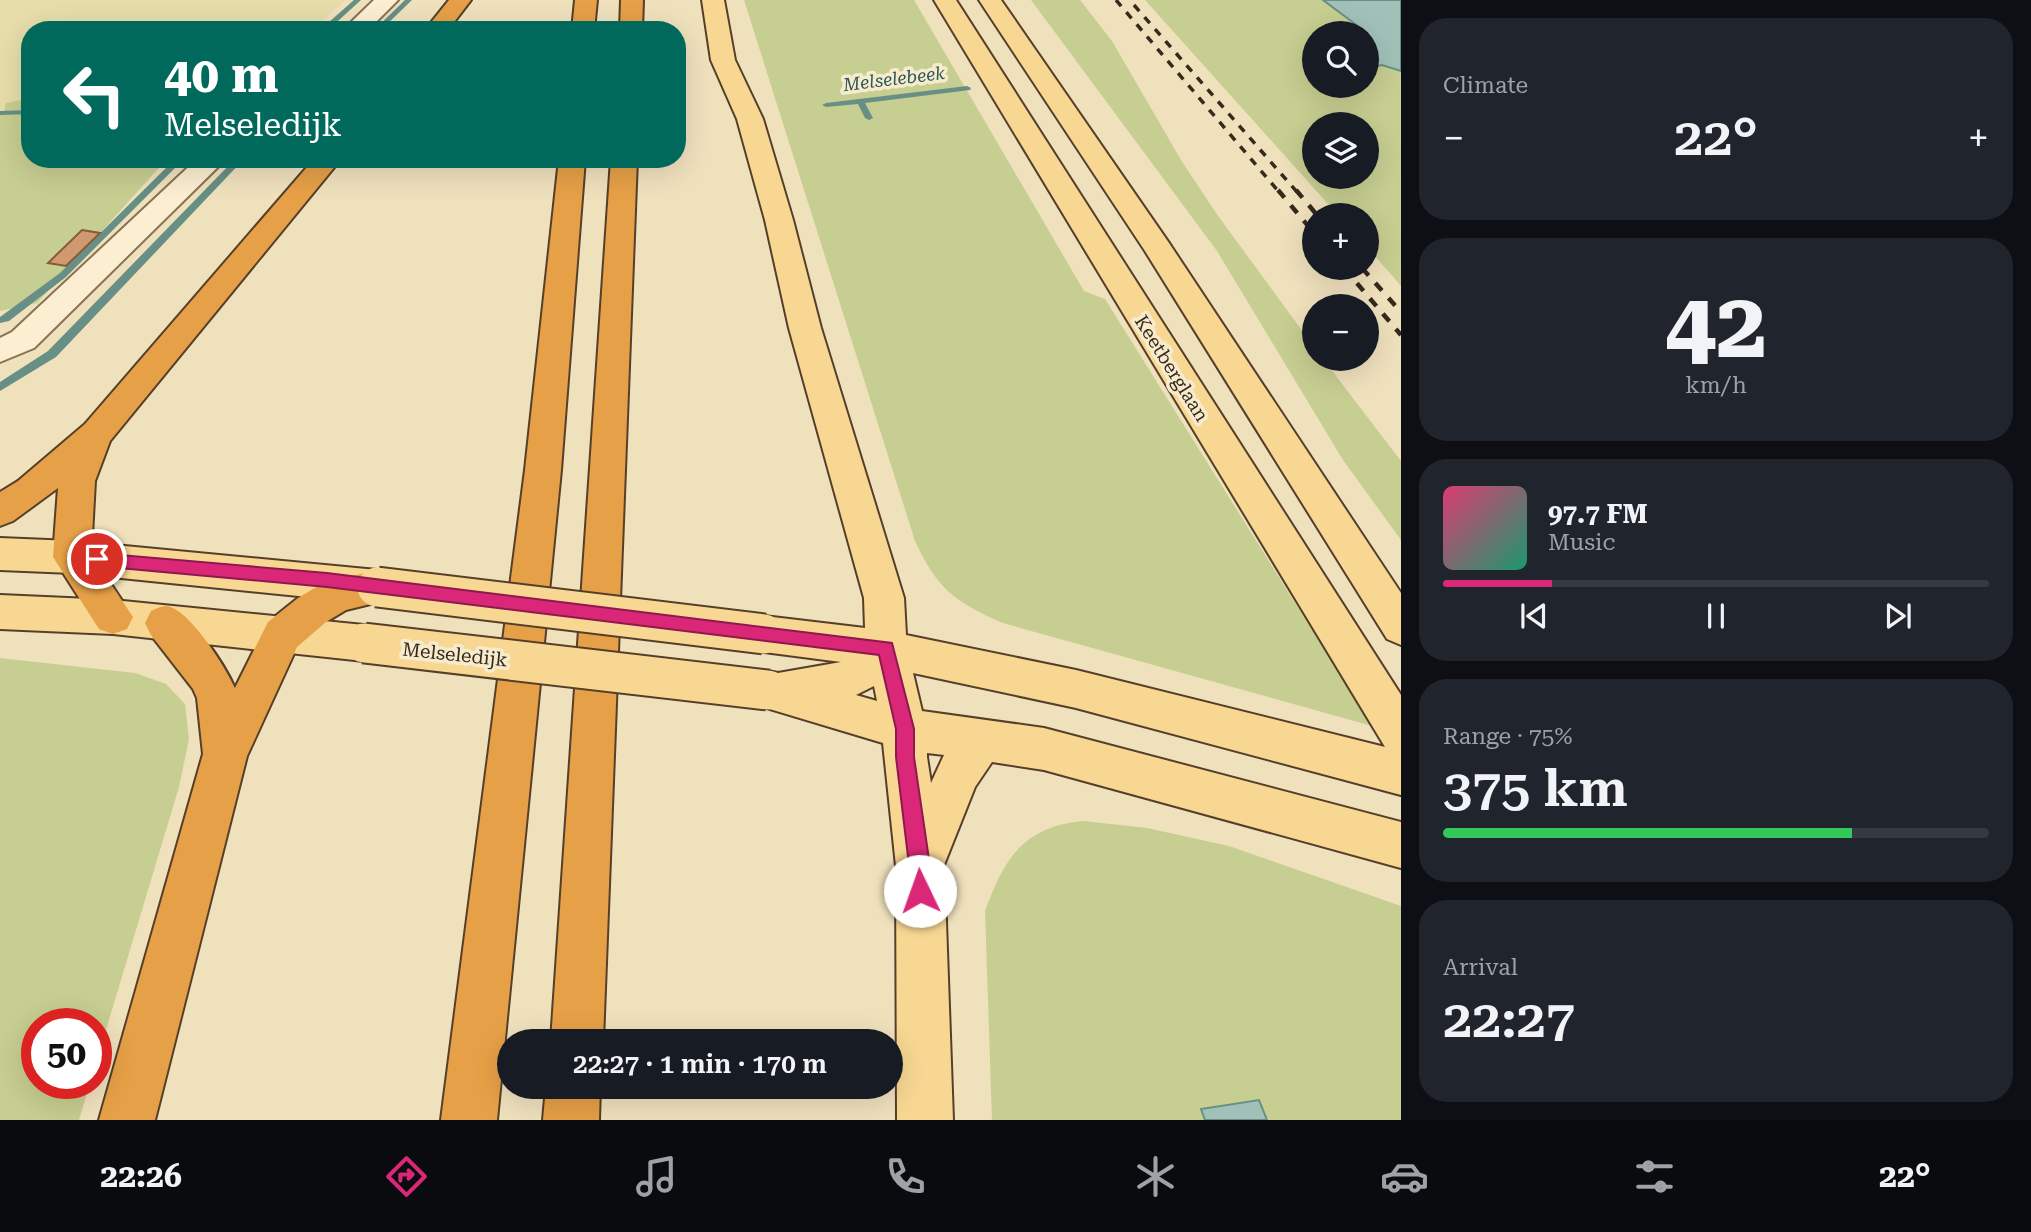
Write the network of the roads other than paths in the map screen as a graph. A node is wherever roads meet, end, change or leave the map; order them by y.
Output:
1 (387, 0) edge
2 (460, 0) edge
3 (586, 0) edge
4 (632, 0) edge
5 (713, 0) edge
6 (946, 0) edge
7 (990, 0) edge
8 (364, 21) edge
9 (443, 21) edge
10 (584, 21) edge
11 (631, 21) edge
12 (204, 168) edge
13 (320, 168) edge
14 (571, 168) edge
15 (624, 168) edge
16 (0, 351) edge
17 (97, 433) junction
18 (0, 511) edge
19 (0, 554) edge
20 (72, 557) junction
21 (377, 587) junction
22 (0, 612) edge
23 (113, 617) junction
24 (165, 622) junction
25 (1401, 628) edge
26 (282, 635) junction
27 (886, 649) junction
28 (768, 690) junction
29 (905, 729) junction
30 (1401, 734) edge
31 (982, 740) junction
32 (225, 754) junction
33 (1401, 773) edge
34 (1401, 845) edge
35 (920, 866) junction
36 (578, 1029) edge
37 (572, 1099) edge
38 (127, 1120) edge
39 (469, 1120) edge
40 (571, 1120) edge
41 (925, 1120) edge

1 - 8 street
2 - 9 highway
3 - 10 highway
4 - 11 highway
5 - 27 main road
6 - 30 main road, Keetberglaan
7 - 25 main road
12 - 16 street
13 - 17 highway
14 - 39 highway
15 - 36 highway
17 - 18 highway
17 - 20 highway
19 - 20 main road
20 - 21 main road
20 - 23 highway
21 - 26 highway
21 - 27 main road, bridge
22 - 23 main road, Melseledijk
23 - 24 main road, Melseledijk
24 - 26 main road, Melseledijk
24 - 32 highway
26 - 28 main road, Melseledijk, bridge
26 - 32 highway
27 - 28 main road
27 - 29 main road
27 - 33 main road
28 - 29 main road, Melseledijk
29 - 31 main road, Melseledijk
29 - 35 main road
31 - 34 main road, Melseledijk
31 - 35 main road
32 - 38 highway
35 - 41 main road
37 - 40 highway

